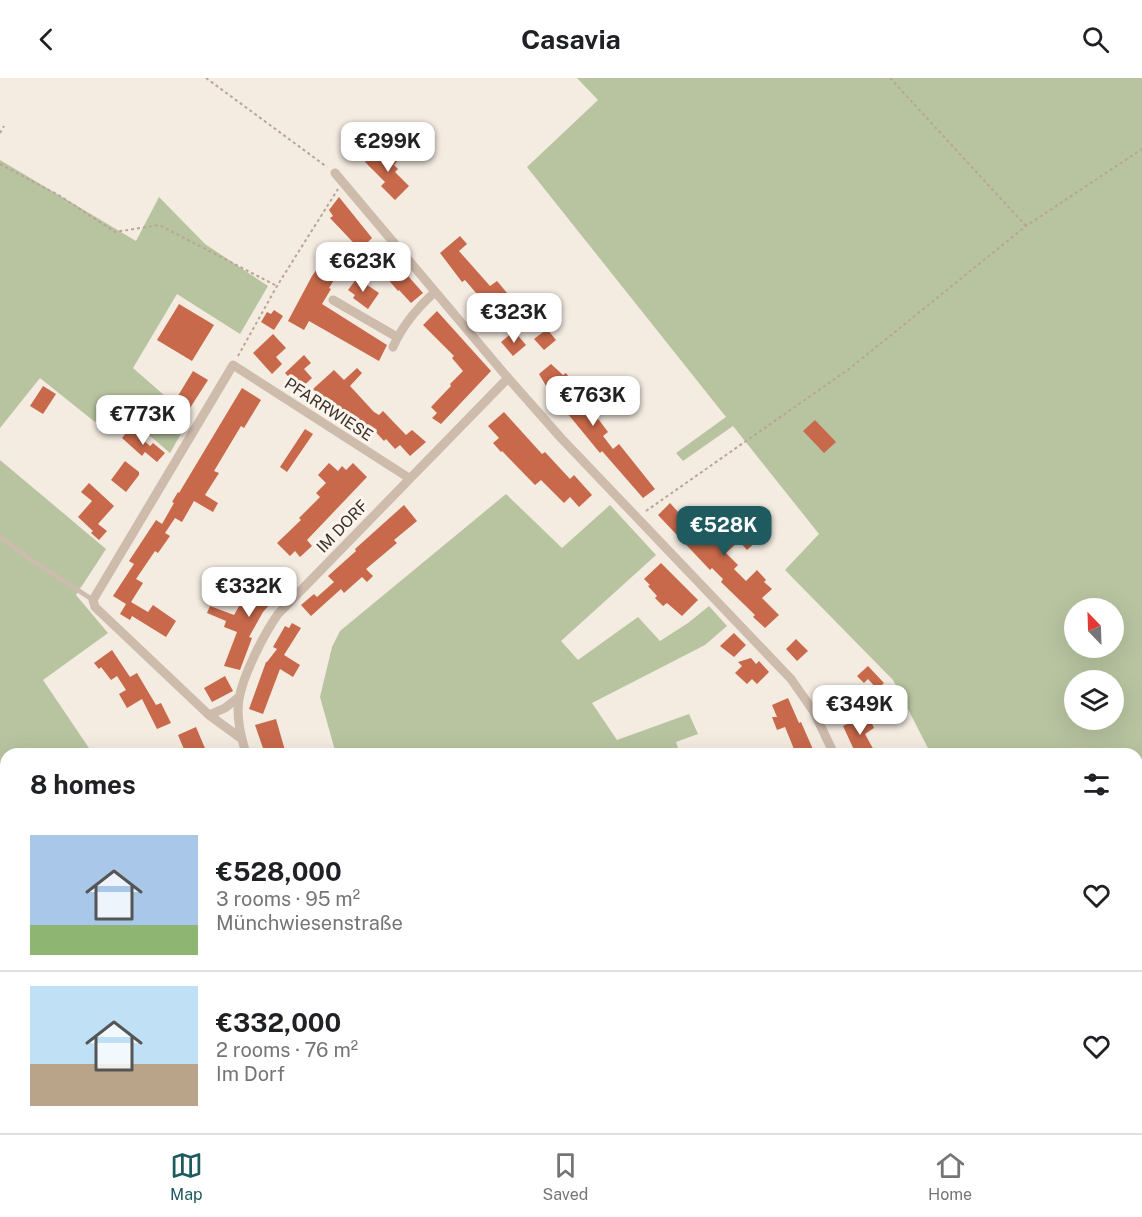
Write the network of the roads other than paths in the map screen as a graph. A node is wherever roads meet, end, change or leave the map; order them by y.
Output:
1 (335, 173) road end
2 (435, 292) junction
3 (333, 300) dead end
4 (397, 337) junction
5 (393, 347) dead end
6 (508, 378) junction
7 (409, 478) junction
8 (0, 537) edge
9 (93, 600) junction
10 (239, 697) junction
11 (209, 715) junction
12 (242, 739) junction
13 (244, 748) edge
14 (831, 748) edge

1 - 2 street
2 - 4 street
2 - 6 street
3 - 4 street
4 - 5 street
6 - 7 street, IM DORF
6 - 14 street
7 - 9 street, PFARRWIESE
7 - 10 street, IM DORF
8 - 9 lane
9 - 11 street
10 - 11 street
10 - 12 street, IM DORF
11 - 12 street
12 - 13 street, IM DORF

